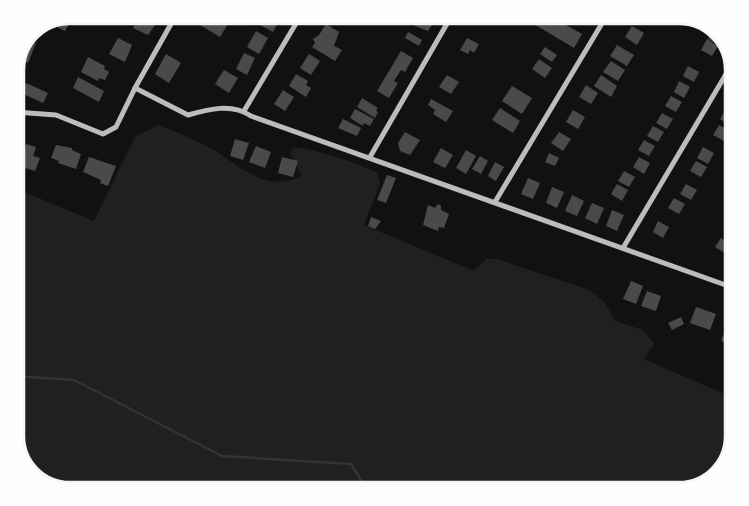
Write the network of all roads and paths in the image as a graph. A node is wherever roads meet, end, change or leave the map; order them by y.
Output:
1 (171, 24) edge
2 (296, 24) edge
3 (447, 24) edge
4 (601, 24) edge
5 (725, 76) edge
6 (135, 88) junction
7 (244, 111) junction
8 (24, 113) edge
9 (370, 156) junction
10 (495, 202) junction
11 (623, 248) junction
12 (725, 284) edge

1 - 6 street
2 - 7 street
3 - 9 street
4 - 10 street
5 - 11 street
6 - 7 street
6 - 8 street
7 - 9 street
9 - 10 street
10 - 11 street
11 - 12 street

